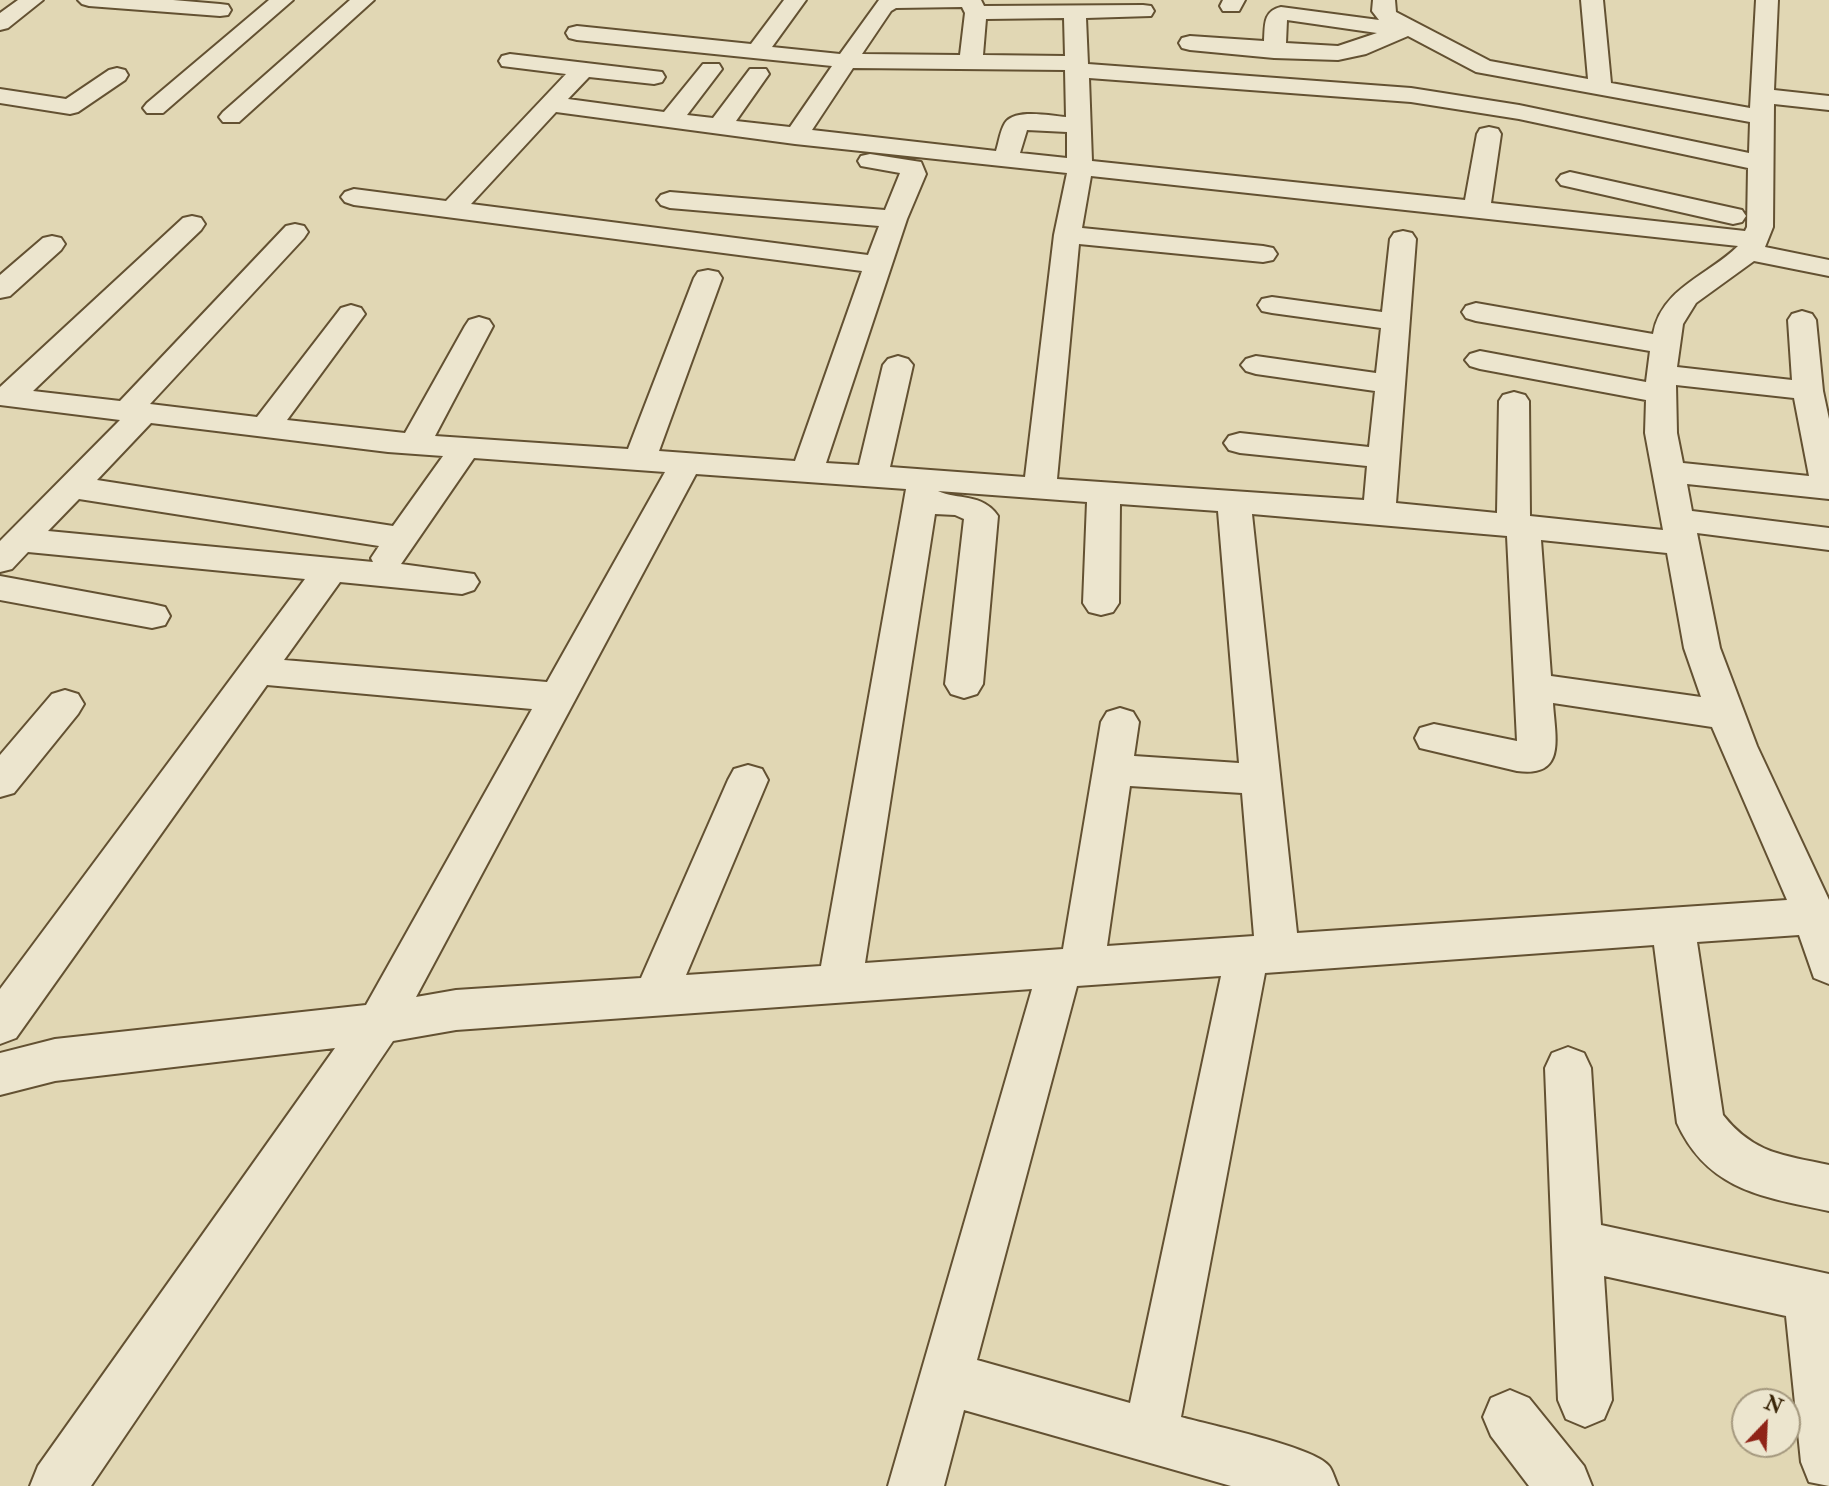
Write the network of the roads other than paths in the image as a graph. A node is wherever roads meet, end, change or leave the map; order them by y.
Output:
1 (32, 0) edge
2 (89, 0) edge
3 (363, 0) edge
4 (795, 0) edge
5 (1384, 0) edge
6 (1592, 0) edge
7 (1767, 0) edge
8 (1309, 8) edge
9 (220, 10) dead end
10 (284, 10) edge
11 (1143, 11) dead end
12 (1075, 12) junction
13 (976, 13) junction
14 (311, 22) dead end
15 (0, 23) edge
16 (337, 24) junction
17 (1406, 29) junction
18 (577, 33) dead end
19 (1103, 37) dead end
20 (1049, 38) dead end
21 (1076, 38) junction
22 (1190, 43) dead end
23 (682, 44) junction
24 (1274, 51) junction
25 (1323, 54) junction
26 (510, 61) dead end
27 (846, 61) junction
28 (971, 62) junction
29 (757, 63) junction
30 (1077, 67) junction
31 (583, 69) junction
32 (711, 69) dead end
33 (117, 75) dead end
34 (1530, 75) junction
35 (654, 77) junction
36 (1600, 87) junction
37 (1324, 88) junction
38 (1829, 90) edge
39 (1078, 95) junction
40 (0, 96) edge
41 (1105, 96) dead end
42 (1803, 99) junction
43 (1669, 100) junction
44 (1829, 103) edge
45 (550, 104) junction
46 (1761, 107) junction
47 (155, 108) dead end
48 (1519, 112) junction
49 (623, 114) junction
50 (231, 117) dead end
51 (1079, 125) junction
52 (719, 127) junction
53 (666, 132) junction
54 (1489, 134) dead end
55 (795, 137) junction
56 (1657, 139) junction
57 (746, 141) junction
58 (1005, 161) junction
59 (1761, 163) junction
60 (1080, 169) junction
61 (1570, 180) dead end
62 (354, 197) dead end
63 (670, 200) dead end
64 (737, 206) junction
65 (1477, 208) junction
66 (452, 210) junction
67 (809, 212) junction
68 (894, 219) junction
69 (192, 223) dead end
70 (295, 232) dead end
71 (1068, 235) junction
72 (1754, 238) junction
73 (1403, 239) dead end
74 (713, 243) junction
75 (52, 244) dead end
76 (793, 254) junction
77 (1264, 254) dead end
78 (878, 265) junction
79 (1829, 268) edge
80 (708, 278) dead end
81 (0, 290) edge
82 (1272, 305) dead end
83 (1476, 312) dead end
84 (351, 314) dead end
85 (1802, 320) dead end
86 (1396, 322) junction
87 (479, 326) dead end
88 (1480, 360) dead end
89 (898, 365) dead end
90 (1256, 365) dead end
91 (1663, 371) junction
92 (1390, 384) junction
93 (1808, 391) junction
94 (1514, 401) dead end
95 (9, 405) edge
96 (135, 412) junction
97 (266, 427) junction
98 (1240, 443) dead end
99 (415, 444) junction
100 (465, 447) junction
101 (1384, 458) junction
102 (640, 460) junction
103 (686, 463) junction
104 (807, 472) junction
105 (1668, 472) junction
106 (872, 476) junction
107 (72, 487) junction
108 (1040, 488) junction
109 (1828, 489) edge
110 (922, 491) junction
111 (1104, 493) junction
112 (1234, 502) junction
113 (1379, 512) junction
114 (1518, 526) junction
115 (1680, 532) junction
116 (402, 538) junction
117 (1829, 539) edge
118 (10, 551) edge
119 (331, 569) junction
120 (377, 574) junction
121 (462, 582) dead end
122 (0, 588) edge
123 (1101, 603) dead end
124 (152, 616) dead end
125 (258, 671) junction
126 (964, 684) dead end
127 (1533, 687) junction
128 (557, 697) junction
129 (65, 704) dead end
130 (1727, 715) junction
131 (1120, 722) dead end
132 (1434, 738) dead end
133 (16, 741) edge
134 (1112, 770) junction
135 (1260, 779) junction
136 (748, 780) dead end
137 (0, 782) edge
138 (1673, 925) junction
139 (1823, 937) edge
140 (1262, 954) junction
141 (1071, 968) junction
142 (840, 984) junction
143 (655, 996) junction
144 (379, 1023) junction
145 (0, 1024) edge
146 (1568, 1068) dead end
147 (0, 1074) edge
148 (1829, 1188) edge
149 (1577, 1245) junction
150 (1819, 1297) edge
151 (946, 1378) junction
152 (1585, 1400) dead end
153 (1510, 1417) dead end
154 (1150, 1435) junction
155 (1829, 1462) edge
156 (58, 1486) edge
157 (916, 1486) edge
158 (1310, 1486) edge
159 (1564, 1486) edge

1 - 15 street
2 - 9 street
3 - 16 street
4 - 29 street
5 - 17 street
6 - 36 street
7 - 46 street
8 - 17 street
8 - 24 street
10 - 47 street
11 - 12 street
12 - 13 street
12 - 21 street
13 - 27 street
13 - 28 street
14 - 16 street
16 - 50 street
17 - 25 street
17 - 34 street
18 - 23 street
19 - 21 street
20 - 21 street
21 - 30 street
22 - 24 street
23 - 29 street
23 - 35 street
24 - 25 street
25 - 37 street
26 - 31 street
27 - 28 street
27 - 29 street
27 - 55 street
28 - 30 street
29 - 52 street
30 - 37 street
30 - 39 street
31 - 35 street
31 - 45 street
32 - 53 street
33 - 40 street
34 - 36 street
34 - 48 street
35 - 49 street
36 - 43 street
37 - 48 street
38 - 42 street
39 - 41 street
39 - 51 street
42 - 44 street
42 - 46 street
43 - 46 street
43 - 56 street
45 - 49 street
45 - 66 street
46 - 59 street
48 - 56 street
49 - 53 street
51 - 58 street
51 - 60 street
52 - 53 street
52 - 57 street
53 - 57 street
54 - 65 street
55 - 57 street
55 - 58 street
56 - 59 street
57 - 68 street
58 - 60 street
59 - 72 street
60 - 65 street
60 - 71 street
61 - 72 street
62 - 66 street
63 - 64 street
64 - 67 street
64 - 74 street
65 - 72 street
66 - 74 street
67 - 68 street
67 - 76 street
68 - 78 street
69 - 95 street
70 - 96 street
71 - 77 street
71 - 108 street
72 - 79 street
72 - 91 street
73 - 86 street
74 - 76 street
75 - 81 street
76 - 78 street
78 - 104 street
80 - 102 street
82 - 86 street
83 - 91 street
84 - 97 street
85 - 93 street
86 - 92 street
87 - 99 street
88 - 91 street
89 - 106 street
90 - 92 street
91 - 93 street
91 - 105 street
92 - 101 street
93 - 109 street
94 - 114 street
95 - 96 street
96 - 97 street
96 - 107 street
97 - 99 street
98 - 101 street
99 - 100 street
100 - 102 street
100 - 116 street
101 - 113 street
102 - 103 street
103 - 104 street
103 - 128 street
104 - 106 street
105 - 109 street
105 - 115 street
106 - 110 street
107 - 116 street
107 - 118 street
108 - 110 street
108 - 111 street
110 - 126 street
110 - 142 street
111 - 112 street
111 - 123 street
112 - 113 street
112 - 135 street
113 - 114 street
114 - 115 street
114 - 127 street
115 - 117 street
115 - 130 street
116 - 120 street
118 - 119 street
119 - 120 street
119 - 125 street
120 - 121 street
122 - 124 street
125 - 128 street
125 - 145 street
127 - 130 street
127 - 132 street
128 - 144 street
129 - 133 street
130 - 139 street
131 - 134 street
133 - 137 street
134 - 135 street
134 - 141 street
135 - 140 street
136 - 143 street
138 - 139 street
138 - 140 street
138 - 148 street
140 - 141 street
140 - 154 street
141 - 142 street
141 - 151 street
142 - 143 street
143 - 144 street
144 - 147 street
144 - 156 street
146 - 149 street
149 - 150 street
149 - 152 street
150 - 155 street
151 - 154 street
151 - 157 street
153 - 159 street
154 - 158 street

